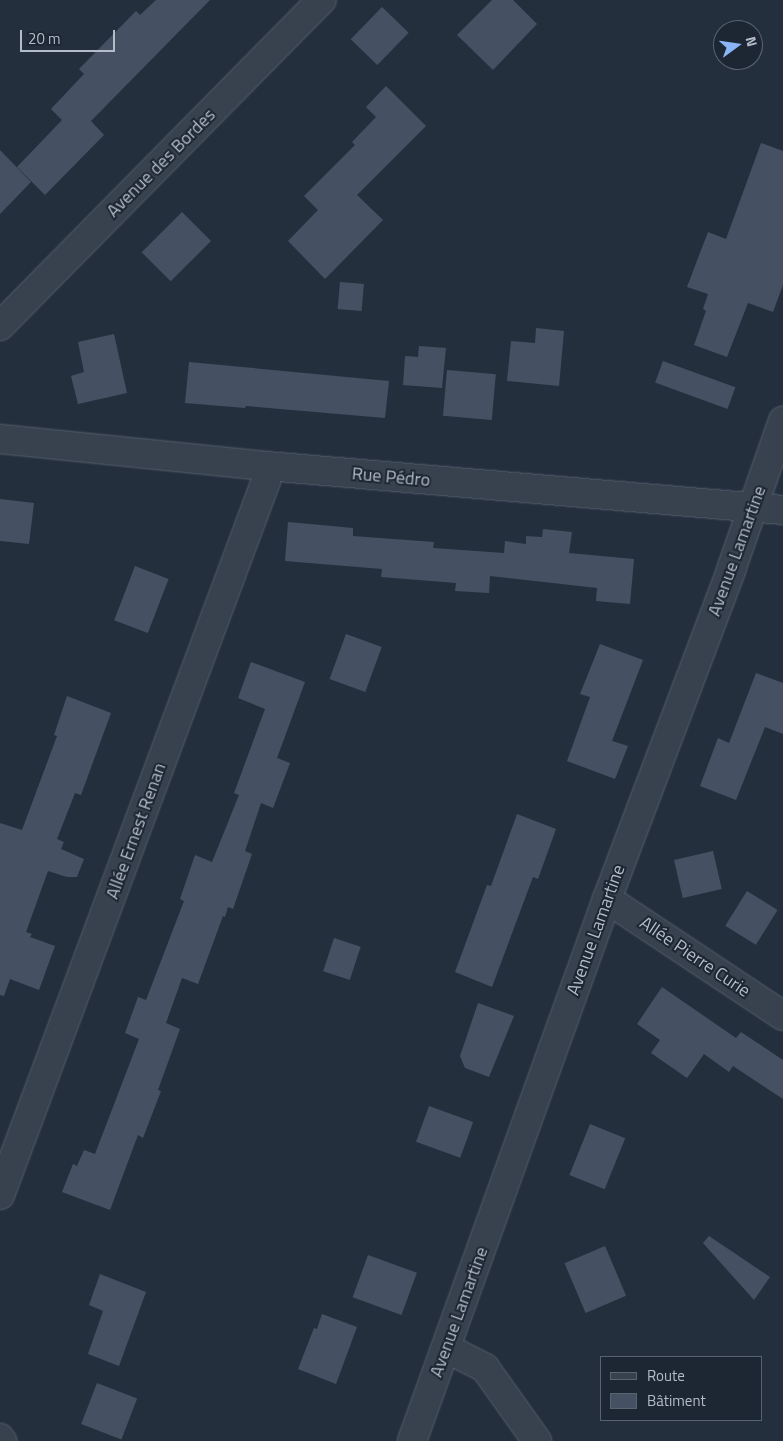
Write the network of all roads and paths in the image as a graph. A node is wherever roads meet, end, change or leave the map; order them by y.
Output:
1 (321, 0) edge
2 (0, 326) edge
3 (783, 421) edge
4 (0, 439) edge
5 (267, 466) junction
6 (752, 507) junction
7 (783, 510) edge
8 (607, 899) junction
9 (783, 1016) edge
10 (0, 1195) edge
11 (446, 1348) junction
12 (412, 1441) edge
13 (537, 1441) edge

1 - 2 street, Avenue des Bordes
3 - 6 street, Avenue Lamartine
4 - 5 street, Rue Pédro
5 - 6 street, Rue Pédro
5 - 10 street, Allée Ernest Renan
6 - 7 street, Rue Pédro
6 - 8 street, Avenue Lamartine
8 - 9 street, Allée Pierre Curie
8 - 11 street, Avenue Lamartine
11 - 12 street, Avenue Lamartine
11 - 13 street

